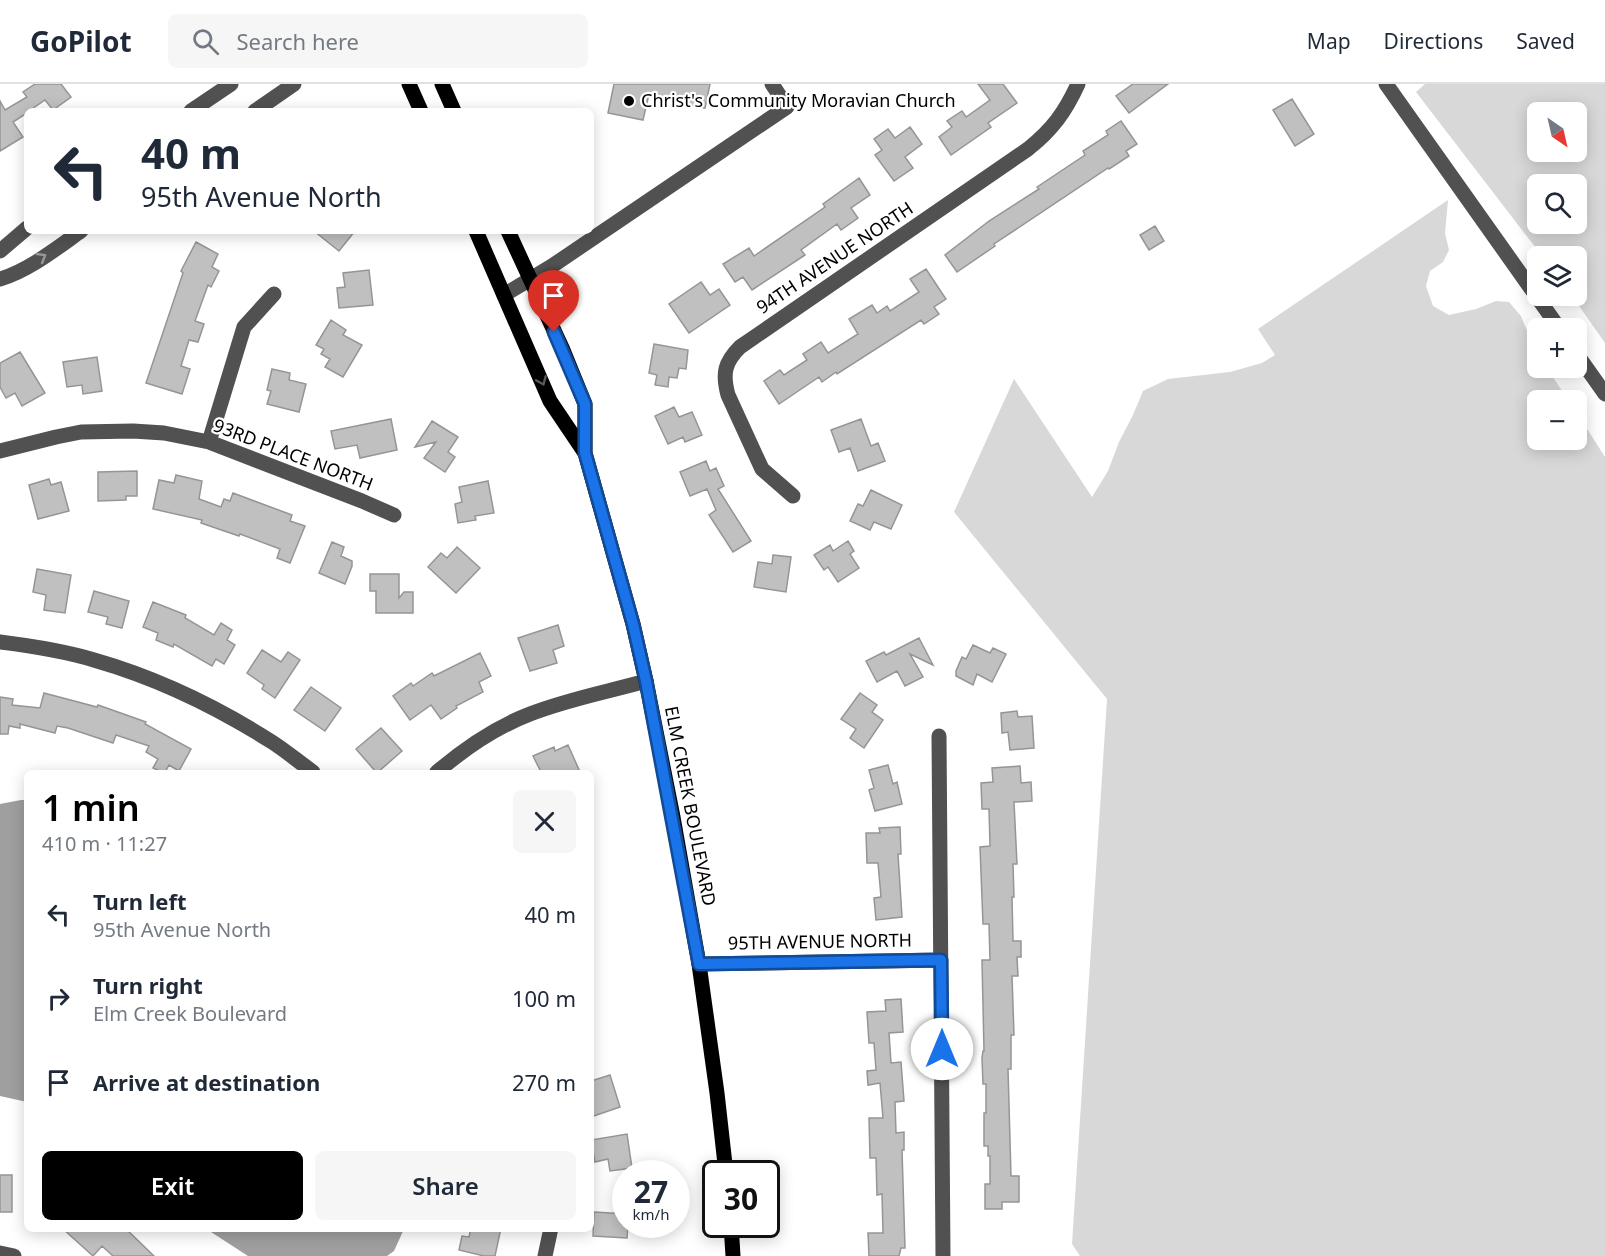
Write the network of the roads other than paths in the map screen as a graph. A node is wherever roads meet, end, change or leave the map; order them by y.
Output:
1 (231, 84) edge
2 (294, 84) edge
3 (409, 84) edge
4 (442, 84) edge
5 (772, 84) edge
6 (1078, 84) edge
7 (1386, 84) edge
8 (195, 108) edge
9 (259, 108) edge
10 (420, 108) edge
11 (453, 108) edge
12 (24, 231) edge
13 (77, 234) edge
14 (477, 234) edge
15 (509, 234) edge
16 (0, 251) edge
17 (0, 279) edge
18 (530, 279) junction
19 (274, 294) dead end
20 (504, 295) junction
21 (1552, 318) edge
22 (1587, 369) edge
23 (1605, 394) edge
24 (209, 442) junction
25 (0, 451) edge
26 (585, 453) junction
27 (793, 496) dead end
28 (394, 514) dead end
29 (0, 642) edge
30 (646, 681) junction
31 (939, 736) dead end
32 (310, 770) edge
33 (439, 770) edge
34 (941, 960) junction
35 (699, 964) junction
36 (725, 1160) edge
37 (550, 1232) edge
38 (732, 1238) edge
39 (0, 1253) edge
40 (14, 1256) edge
41 (545, 1256) edge
42 (734, 1256) edge
43 (943, 1256) edge

1 - 8 street
2 - 9 street
3 - 10 main road
4 - 11 main road
5 - 18 street
6 - 27 street, 94TH AVENUE NORTH
7 - 21 street
12 - 16 street
17 -> 13 street
14 - 20 main road, ELM CREEK BOULEVARD
15 - 18 main road, ELM CREEK BOULEVARD
18 - 20 street
18 - 26 main road, ELM CREEK BOULEVARD
19 - 24 street
20 -> 26 main road, ELM CREEK BOULEVARD
22 - 23 street
24 - 25 street, 93RD PLACE NORTH
24 - 28 street, 93RD PLACE NORTH
26 - 30 main road, ELM CREEK BOULEVARD
29 - 32 street
30 - 33 street
30 - 35 main road, ELM CREEK BOULEVARD
31 - 34 street
34 - 35 street, 95TH AVENUE NORTH
34 - 43 street
35 - 36 main road, ELM CREEK BOULEVARD
37 - 41 street
38 - 42 main road
39 - 40 street

